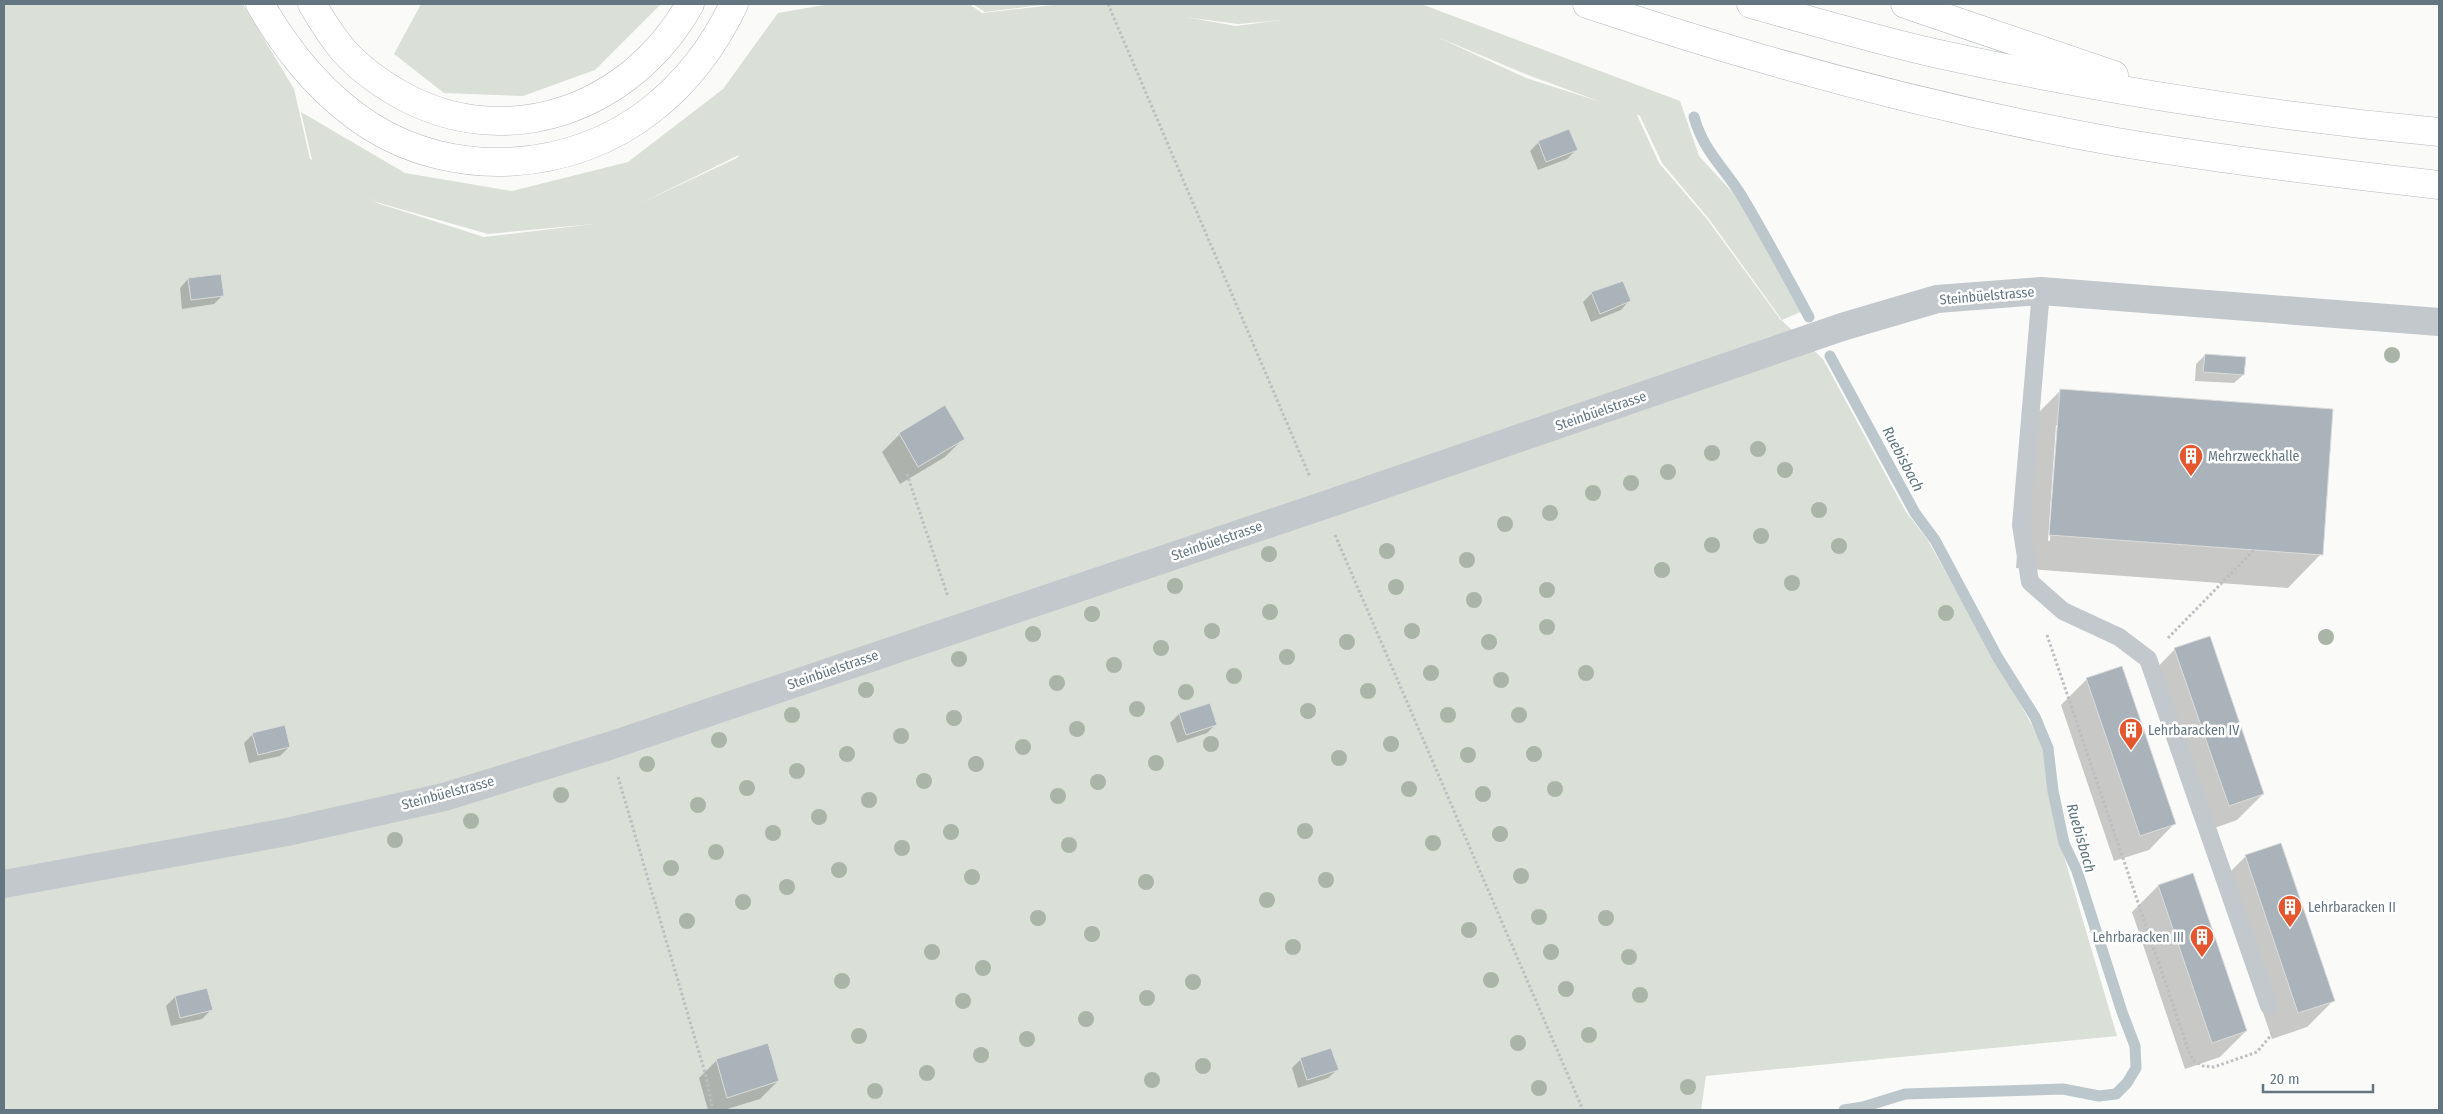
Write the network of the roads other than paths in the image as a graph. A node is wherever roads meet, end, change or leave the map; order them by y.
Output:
1 (260, 4) edge
2 (312, 4) edge
3 (690, 4) edge
4 (734, 4) edge
5 (1587, 4) edge
6 (1751, 4) edge
7 (1905, 4) edge
8 (2198, 103) junction
9 (2439, 132) edge
10 (2439, 185) edge
11 (2041, 292) junction
12 (2439, 322) edge
13 (4, 884) edge
14 (2269, 1006) road end

1 - 4 highway
2 - 3 highway
5 - 10 highway
6 - 8 highway
7 - 8 highway
8 - 9 highway
11 - 12 street, Steinbüelstrasse
11 - 13 street, Steinbüelstrasse
11 - 14 lane

